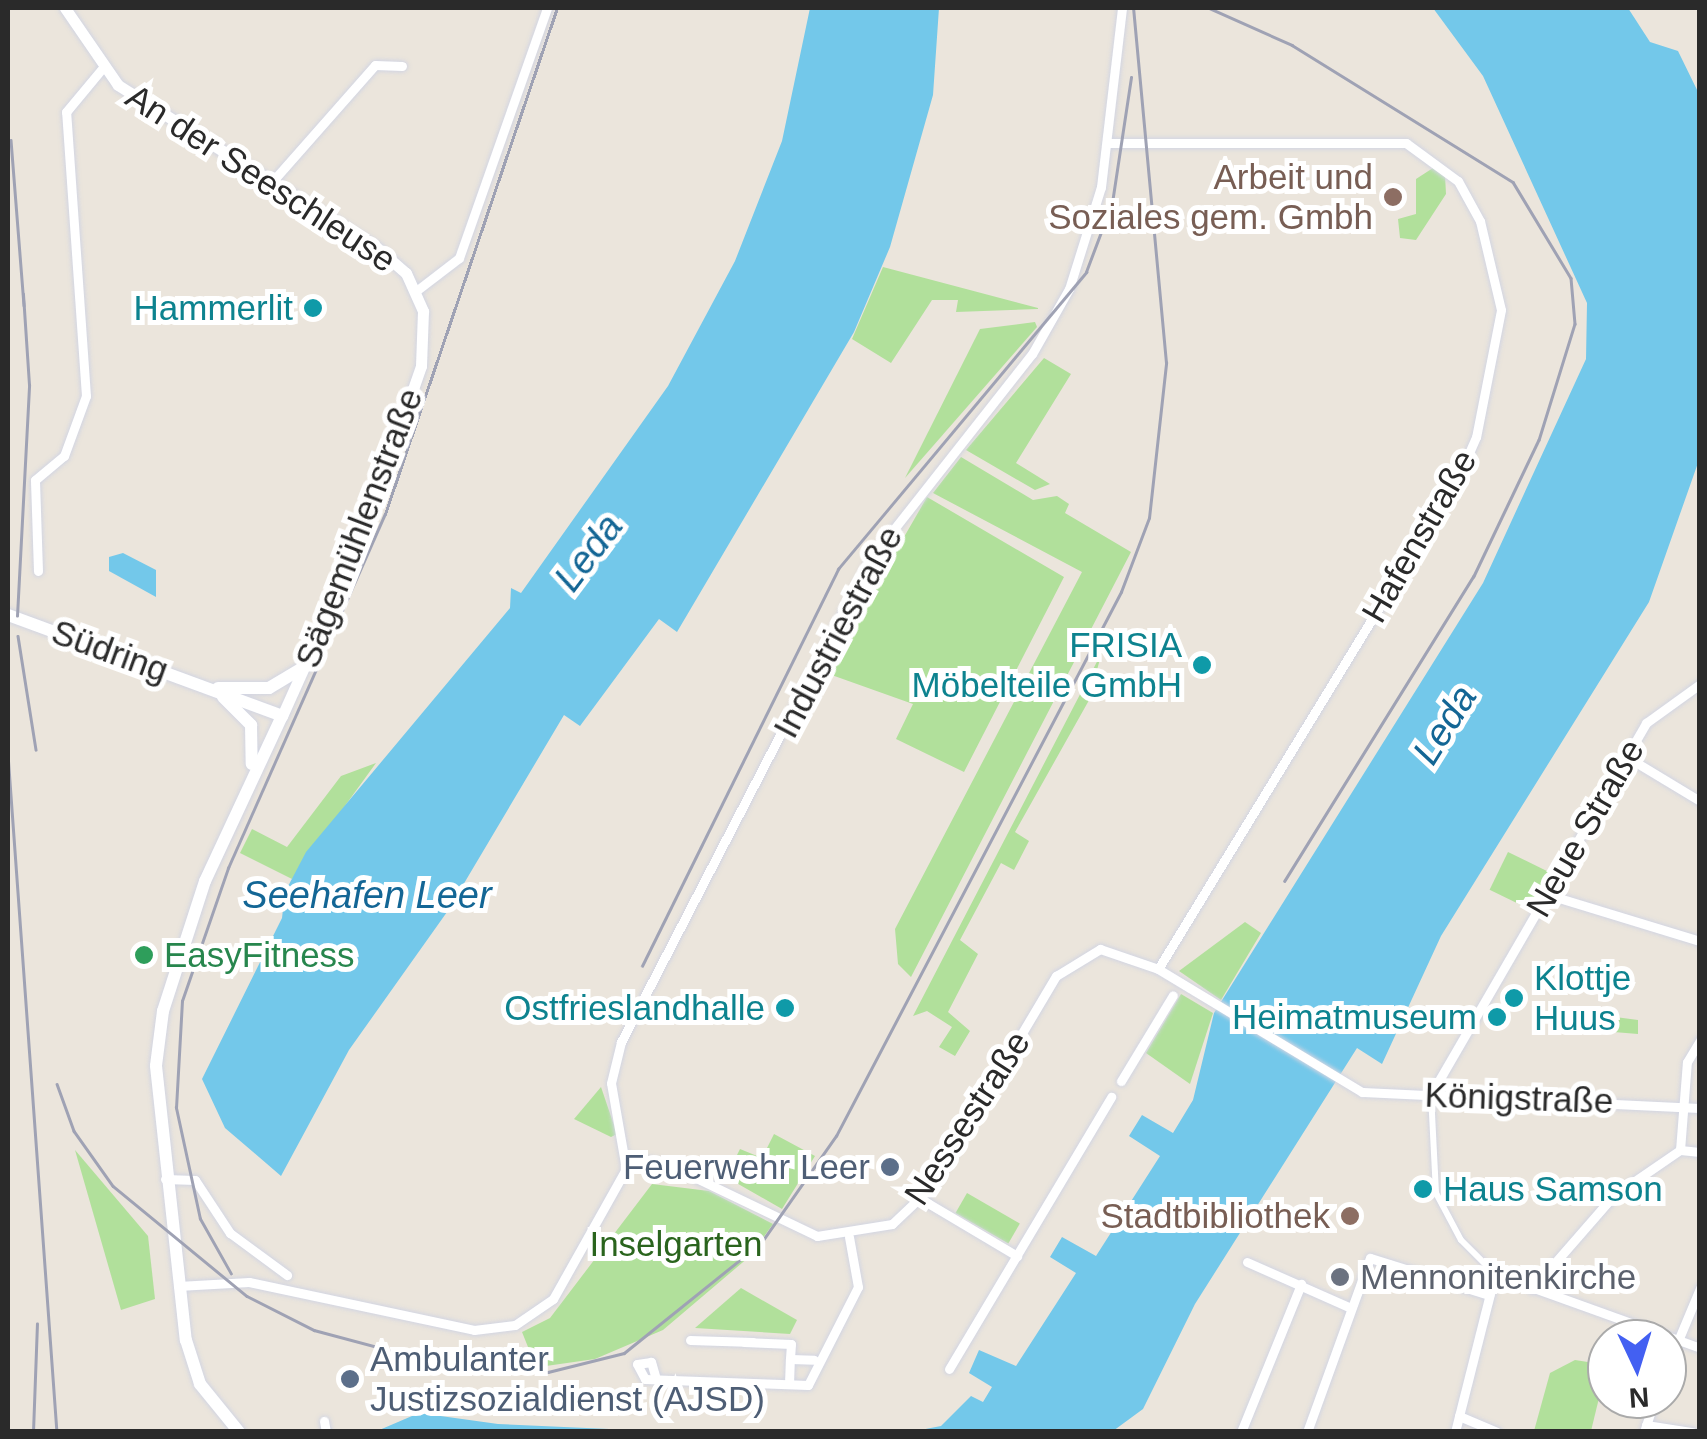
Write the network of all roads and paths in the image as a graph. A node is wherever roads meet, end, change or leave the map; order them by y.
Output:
1 (65, 8) edge
2 (547, 8) edge
3 (1122, 8) edge
4 (402, 66) dead end
5 (101, 70) junction
6 (1108, 143) junction
7 (271, 183) junction
8 (416, 291) junction
9 (38, 570) dead end
10 (8, 616) edge
11 (309, 664) junction
12 (1700, 684) edge
13 (212, 688) junction
14 (282, 716) junction
15 (1627, 756) junction
16 (249, 781) junction
17 (1700, 800) edge
18 (1546, 894) junction
19 (1700, 941) edge
20 (1158, 969) junction
21 (1173, 995) dead end
22 (1205, 998) joint
23 (1700, 1040) edge
24 (1122, 1081) dead end
25 (1431, 1094) junction
26 (1111, 1097) dead end
27 (1686, 1106) junction
28 (1700, 1108) edge
29 (1680, 1150) junction
30 (1700, 1152) edge
31 (628, 1157) junction
32 (162, 1179) junction
33 (921, 1199) junction
34 (849, 1237) junction
35 (1017, 1256) junction
36 (1247, 1262) dead end
37 (1495, 1274) junction
38 (287, 1275) dead end
39 (1301, 1284) junction
40 (178, 1286) junction
41 (1700, 1288) edge
42 (1532, 1290) junction
43 (1489, 1296) junction
44 (1352, 1308) junction
45 (1619, 1319) edge
46 (1685, 1319) edge
47 (690, 1340) dead end
48 (790, 1359) junction
49 (814, 1360) junction
50 (948, 1369) dead end
51 (656, 1379) dead end
52 (789, 1384) junction
53 (1459, 1416) junction
54 (1645, 1428) edge
55 (239, 1432) edge
56 (1241, 1432) edge
57 (1307, 1432) edge
58 (1455, 1432) edge
59 (1497, 1432) edge
60 (1692, 1432) edge

1 - 5 street, An der Seeschleuse
2 - 8 street
3 - 6 street, Industriestraße
4 - 7 street
5 - 7 street, An der Seeschleuse
5 - 9 street, An der Seeschleuse
6 - 20 street, Hafenstraße
6 - 31 street, Industriestraße
7 - 8 street, An der Seeschleuse
8 - 11 street, Sägemühlenstraße
10 - 13 main road, Südring
11 - 13 main road
11 - 14 street, Sägemühlenstraße
12 - 15 street, Neue Straße
13 - 14 main road, Südring
13 - 16 main road, Südring
14 - 16 main road, Sägemühlenstraße
15 - 17 street
15 - 18 street, Neue Straße
16 - 32 main road, Sägemühlenstraße
18 - 19 street
18 - 25 street, Neue Straße
20 - 22 street, Nessestraße
20 - 33 street, Nessestraße
21 - 24 street
22 - 25 street, Königstraße
23 - 27 street
25 - 27 street, Königstraße
25 - 37 street
26 - 35 street
27 - 28 street, Königstraße
27 - 29 street
29 - 30 street
29 - 42 street
31 - 34 street, Nessestraße
31 - 40 street
32 - 38 street
32 - 40 main road, Sägemühlenstraße
33 - 34 street, Nessestraße
33 - 35 street
34 - 49 street
35 - 50 street
36 - 39 street
37 - 42 street
37 - 43 street
39 - 44 street
39 - 56 street
40 - 55 main road, Sägemühlenstraße
41 - 46 street
42 - 45 street
43 - 44 street
43 - 53 street
44 - 57 street
47 - 48 street
48 - 49 street
48 - 52 street
49 - 52 street
51 - 52 street
53 - 58 street
53 - 59 street
54 - 60 street

